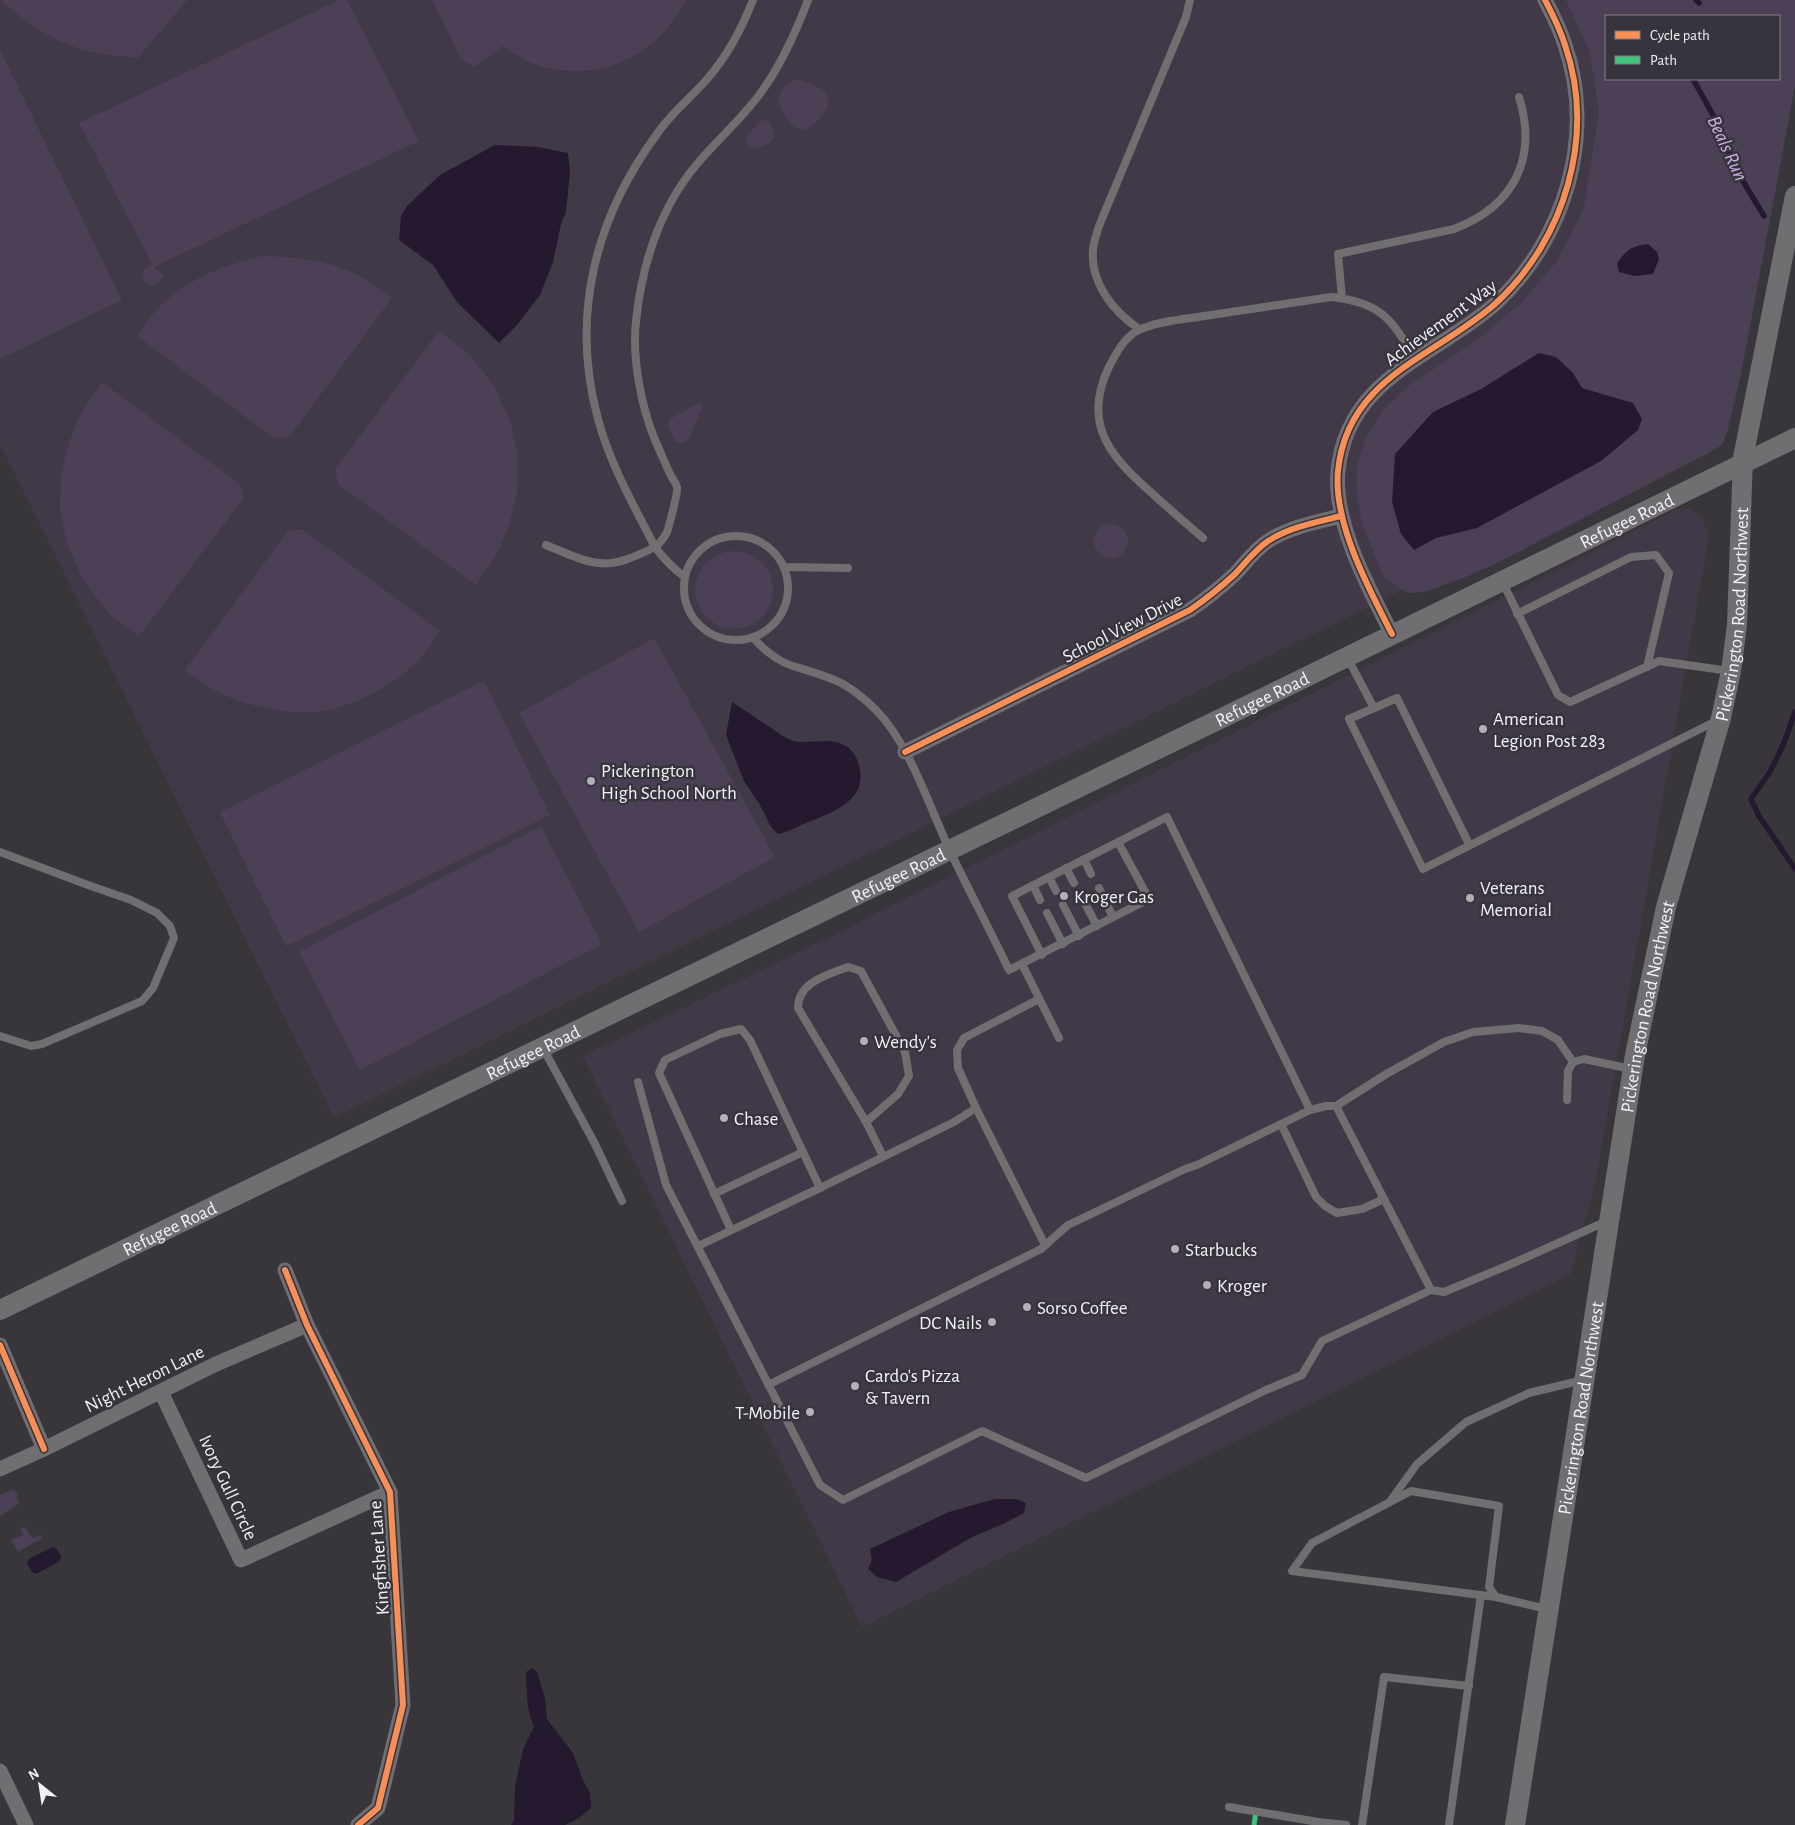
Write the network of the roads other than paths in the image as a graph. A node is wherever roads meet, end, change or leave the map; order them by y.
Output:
1 (753, 0) edge
2 (808, 0) edge
3 (1190, 0) edge
4 (1545, 0) edge
5 (1519, 97) dead end
6 (1795, 196) edge
7 (1342, 298) junction
8 (1139, 329) junction
9 (1415, 358) junction
10 (1795, 438) edge
11 (1743, 464) junction
12 (1341, 516) junction
13 (1203, 538) dead end
14 (546, 545) dead end
15 (655, 546) junction
16 (784, 566) junction
17 (848, 568) dead end
18 (685, 577) junction
19 (1502, 581) junction
20 (1517, 614) junction
21 (1392, 634) junction
22 (753, 637) junction
23 (1347, 657) junction
24 (1647, 667) junction
25 (1731, 671) junction
26 (1374, 708) junction
27 (1721, 718) junction
28 (905, 752) junction
29 (1118, 842) junction
30 (1469, 844) junction
31 (949, 850) junction
32 (0, 852) edge
33 (1084, 859) junction
34 (1066, 868) junction
35 (1091, 874) dead end
36 (1048, 877) junction
37 (1074, 883) dead end
38 (1032, 885) junction
39 (1099, 888) dead end
40 (1056, 891) dead end
41 (1081, 896) dead end
42 (1040, 900) dead end
43 (1063, 905) dead end
44 (1047, 913) dead end
45 (1113, 918) junction
46 (1097, 926) junction
47 (1079, 936) junction
48 (1063, 944) junction
49 (1042, 955) junction
50 (1022, 964) junction
51 (1039, 999) junction
52 (0, 1036) edge
53 (1058, 1038) dead end
54 (543, 1048) junction
55 (1573, 1062) junction
56 (1633, 1069) junction
57 (638, 1082) dead end
58 (1567, 1100) dead end
59 (1336, 1106) junction
60 (976, 1108) junction
61 (1310, 1110) junction
62 (866, 1122) junction
63 (1281, 1124) junction
64 (803, 1152) junction
65 (883, 1156) junction
66 (820, 1188) junction
67 (714, 1194) junction
68 (1384, 1198) junction
69 (622, 1201) dead end
70 (1610, 1220) junction
71 (731, 1230) junction
72 (1045, 1245) junction
73 (698, 1246) junction
74 (285, 1270) dead end
75 (1431, 1290) junction
76 (0, 1310) edge
77 (307, 1325) junction
78 (0, 1345) edge
79 (1584, 1380) junction
80 (768, 1385) junction
81 (162, 1392) junction
82 (44, 1449) junction
83 (0, 1469) edge
84 (390, 1492) junction
85 (1390, 1502) junction
86 (1482, 1595) junction
87 (1496, 1597) junction
88 (1549, 1610) junction
89 (1469, 1686) junction
90 (0, 1771) edge
91 (1229, 1807) dead end
92 (1317, 1823) edge
93 (26, 1825) edge
94 (358, 1825) edge
95 (1346, 1825) edge
96 (1362, 1825) edge
97 (1449, 1825) edge
98 (1515, 1825) edge

1 - 15 lane
2 - 15 lane
3 - 8 lane
4 - 9 street, Achievement Way
5 - 7 lane
6 - 11 main road, Pickerington Road Northwest
7 - 8 lane
7 - 9 lane
8 - 13 lane
9 - 12 street, Achievement Way
10 - 11 main road, Refugee Road
11 - 19 main road, Refugee Road
11 - 25 main road, Pickerington Road Northwest
12 - 21 street, Achievement Way
12 - 28 street, School View Drive
14 - 15 lane
15 - 18 lane
16 - 17 lane
16 - 18 lane
16 - 22 lane
18 - 22 lane
19 - 20 lane
19 - 21 main road, Refugee Road
20 - 24 lane
20 - 24 lane
21 - 23 main road, Refugee Road
22 - 28 lane
23 - 26 lane
23 - 31 main road, Refugee Road
24 - 25 lane
25 - 27 main road, Pickerington Road Northwest
26 - 30 lane
26 - 30 lane
27 - 30 lane
27 - 56 main road, Pickerington Road Northwest
28 - 31 lane
29 - 33 lane
29 - 45 lane
29 - 61 lane
31 - 50 lane
31 - 54 main road, Refugee Road
32 - 52 lane
33 - 34 lane
33 - 35 lane
34 - 36 lane
34 - 37 lane
36 - 38 lane
36 - 40 lane
38 - 42 lane
38 - 49 lane
39 - 45 lane
41 - 46 lane
43 - 47 lane
44 - 48 lane
45 - 46 lane
46 - 47 lane
47 - 48 lane
48 - 49 lane
49 - 50 lane
50 - 51 lane
51 - 53 lane
51 - 60 lane
54 - 69 lane
54 - 76 main road, Refugee Road
55 - 56 lane
55 - 58 lane
55 - 59 lane
56 - 70 main road, Pickerington Road Northwest
57 - 73 lane
59 - 61 lane
59 - 68 lane
60 - 65 lane
60 - 72 lane
61 - 63 lane
62 - 62 lane
62 - 65 lane
63 - 68 lane
63 - 72 lane
64 - 66 lane
64 - 67 lane
64 - 67 lane
65 - 66 lane
66 - 71 lane
67 - 71 lane
68 - 75 lane
70 - 75 lane
70 - 79 main road, Pickerington Road Northwest
71 - 73 lane
72 - 80 lane
73 - 80 lane
74 - 77 street, Kingfisher Lane
75 - 80 lane
77 - 81 street, Night Heron Lane
77 - 84 street, Kingfisher Lane
78 - 82 street
79 - 85 lane
79 - 88 main road, Pickerington Road Northwest
81 - 82 street, Night Heron Lane
81 - 84 street, Ivory Gull Circle
82 - 83 street, Night Heron Lane
84 - 94 street, Kingfisher Lane
85 - 86 lane
85 - 87 lane
86 - 87 lane
86 - 89 lane
87 - 88 lane
88 - 98 main road, Pickerington Road Northwest
89 - 96 lane
89 - 97 lane
90 - 93 street
91 - 92 lane
92 - 95 lane

